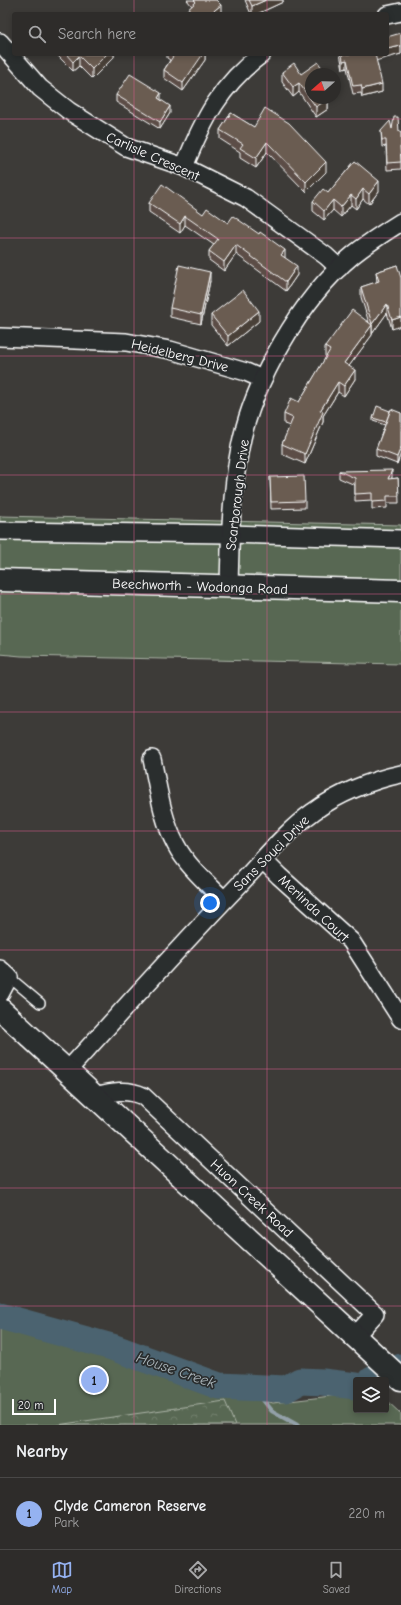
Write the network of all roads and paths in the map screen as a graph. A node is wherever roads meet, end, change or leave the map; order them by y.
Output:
1 (401, 12) edge
2 (389, 15) edge
3 (0, 44) edge
4 (260, 56) edge
5 (184, 167) junction
6 (401, 222) edge
7 (339, 268) junction
8 (0, 337) edge
9 (262, 379) junction
10 (0, 531) edge
11 (230, 534) junction
12 (401, 539) edge
13 (0, 580) edge
14 (229, 587) junction
15 (401, 590) edge
16 (152, 759) dead end
17 (401, 774) edge
18 (263, 860) junction
19 (224, 900) junction
20 (5, 973) edge
21 (0, 994) edge
22 (40, 1003) dead end
23 (0, 1009) edge
24 (401, 1019) edge
25 (67, 1071) junction
26 (94, 1096) junction
27 (355, 1336) junction
28 (401, 1379) edge

1 - 2 street
3 - 5 street, Carlisle Crescent
4 - 5 street
5 - 7 street, Carlisle Crescent
6 - 7 street, Scarborough Drive
7 - 9 street, Scarborough Drive
8 - 9 street, Heidelberg Drive
9 - 11 street, Scarborough Drive
10 - 11 street
11 - 12 street
11 - 14 street, Scarborough Drive
13 - 14 street, Beechworth - Wodonga Road
14 - 15 street, Beechworth - Wodonga Road
16 - 19 street
17 - 18 street, Sans Souci Drive
18 - 19 street, Sans Souci Drive
18 - 24 street, Merlinda Court
19 - 25 street, Sans Souci Drive
20 - 21 street
20 - 22 lane
23 - 25 street
25 - 26 street
26 - 27 street
26 - 27 street, Huon Creek Road
27 - 28 street

